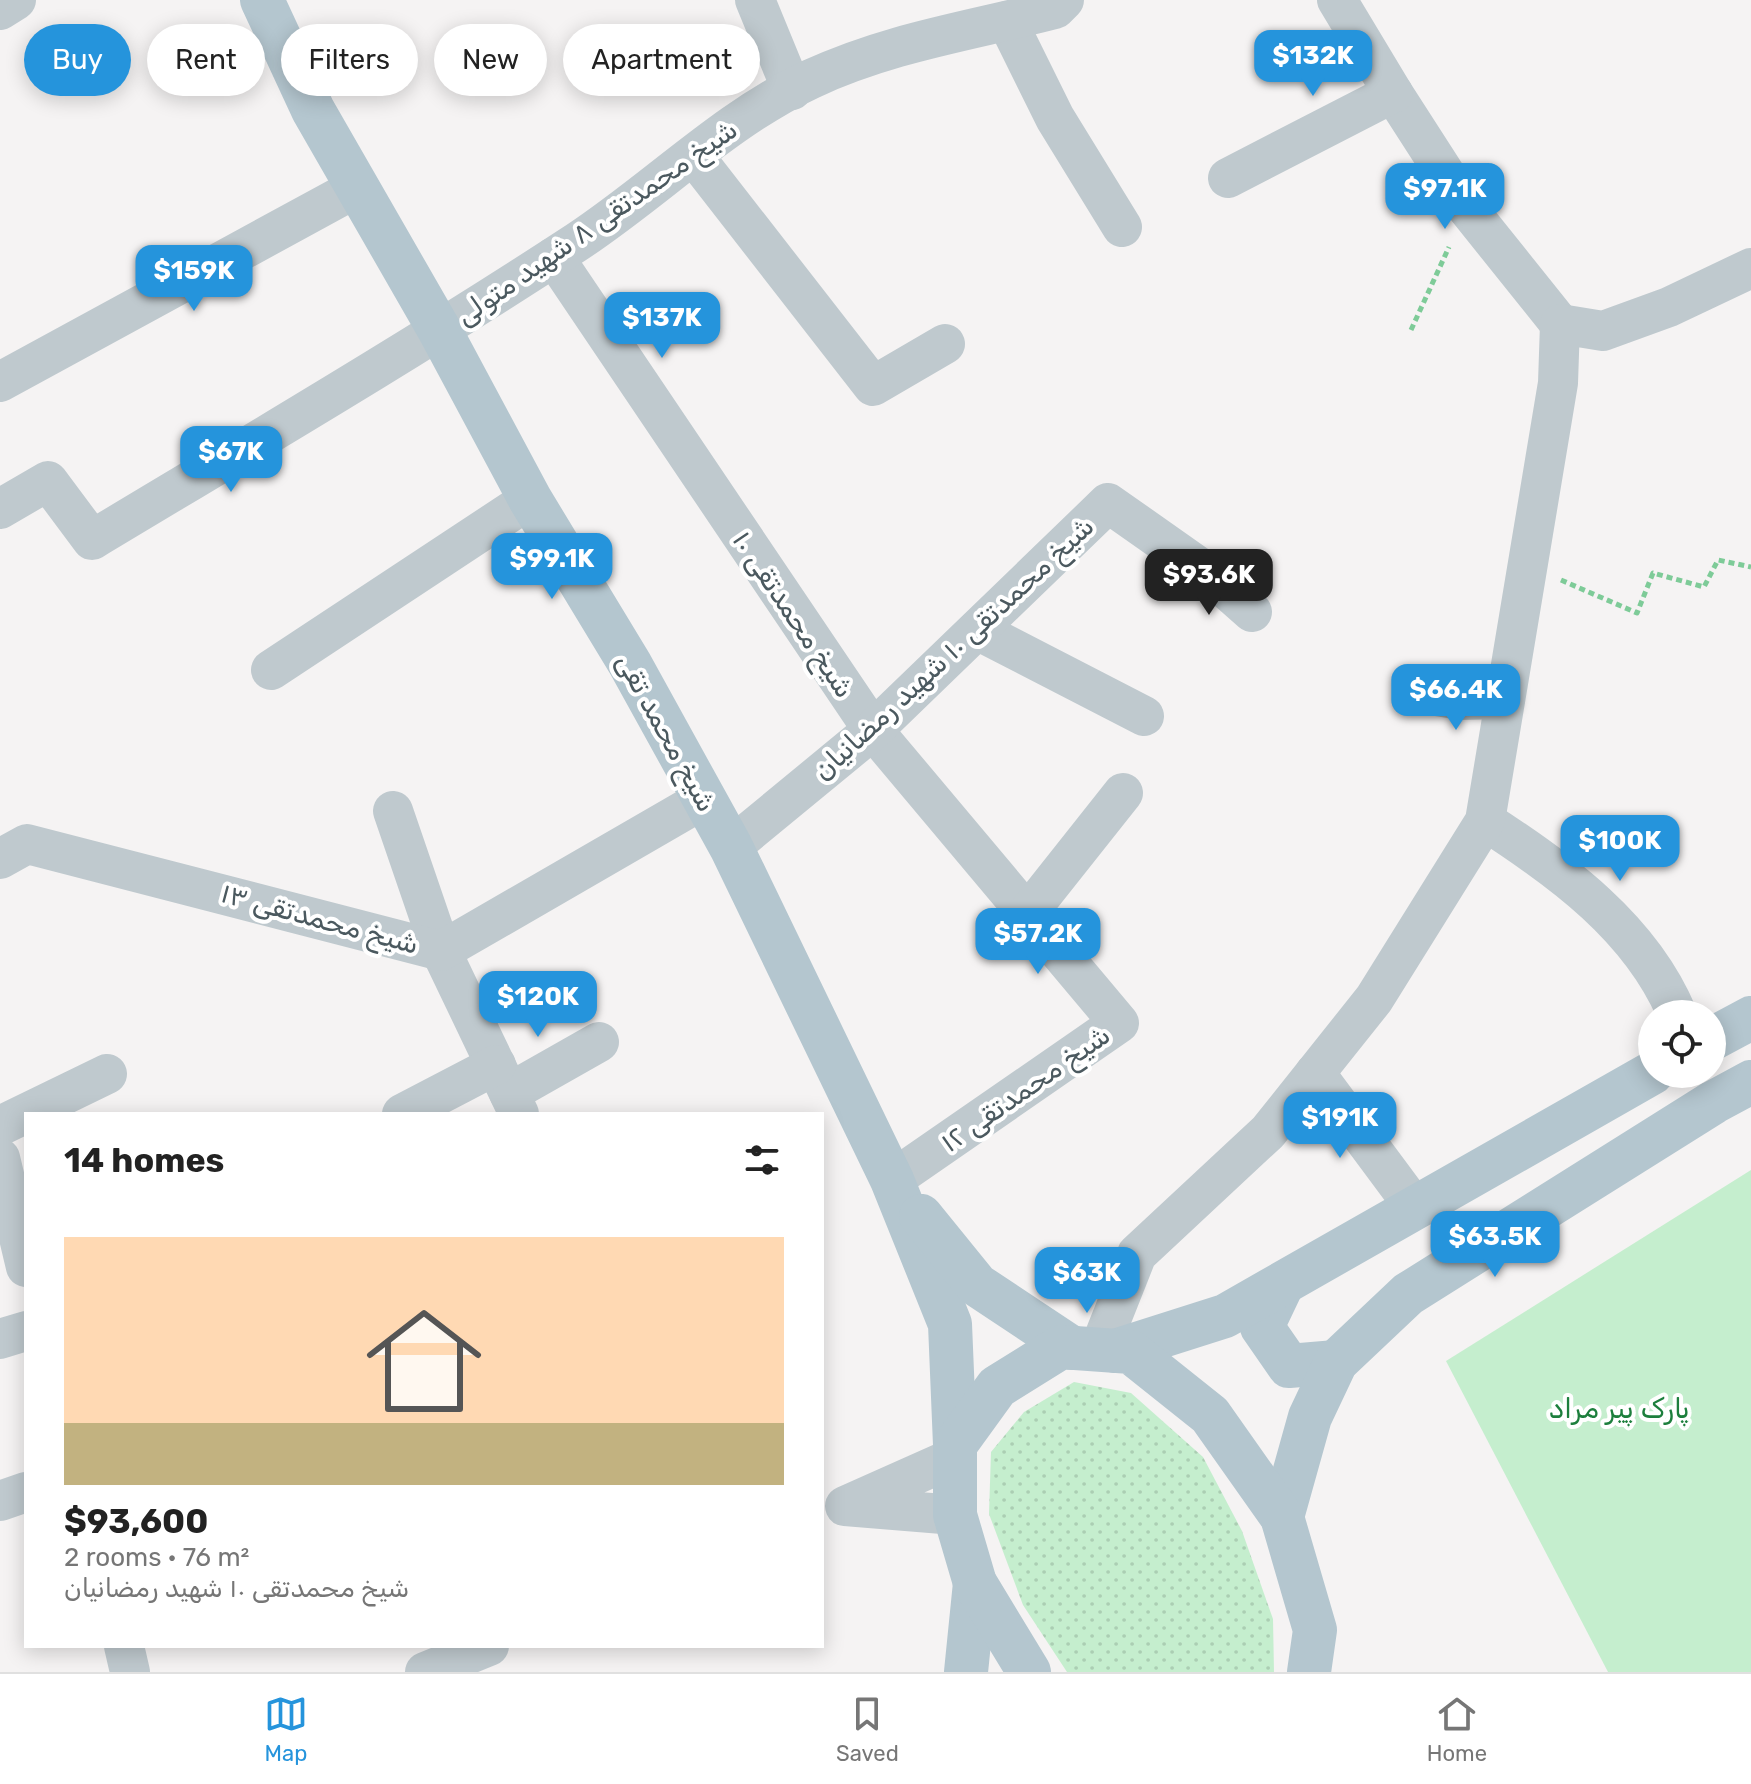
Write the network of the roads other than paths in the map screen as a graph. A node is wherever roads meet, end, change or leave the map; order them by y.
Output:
1 (16, 0) edge
2 (262, 0) edge
3 (1064, 0) edge
4 (1337, 0) edge
5 (759, 2) edge
6 (0, 10) edge
7 (1007, 21) junction
8 (792, 90) junction
9 (1393, 93) junction
10 (694, 156) junction
11 (1228, 178) dead end
12 (358, 187) junction
13 (1122, 227) dead end
14 (554, 257) junction
15 (1751, 268) edge
16 (1560, 324) junction
17 (440, 331) junction
18 (945, 344) dead end
19 (0, 382) edge
20 (530, 499) junction
21 (0, 509) edge
22 (1252, 612) dead end
23 (977, 630) junction
24 (271, 670) dead end
25 (1412, 692) dead end
26 (1505, 699) junction
27 (1144, 716) dead end
28 (873, 730) junction
29 (1123, 793) dead end
30 (704, 799) junction
31 (393, 811) dead end
32 (1485, 821) junction
33 (731, 847) junction
34 (0, 859) edge
35 (1027, 914) junction
36 (441, 951) junction
37 (1671, 1000) edge
38 (1751, 1018) edge
39 (1726, 1031) edge
40 (599, 1042) dead end
41 (1315, 1073) junction
42 (107, 1074) dead end
43 (1638, 1081) edge
44 (1751, 1082) edge
45 (508, 1091) edge
46 (29, 1112) edge
47 (411, 1112) edge
48 (24, 1114) edge
49 (0, 1126) edge
50 (0, 1158) edge
51 (892, 1180) junction
52 (1416, 1209) junction
53 (24, 1259) edge
54 (1282, 1285) junction
55 (24, 1332) edge
56 (0, 1339) edge
57 (1095, 1350) junction
58 (1336, 1362) junction
59 (955, 1451) junction
60 (24, 1493) edge
61 (0, 1501) edge
62 (834, 1510) edge
63 (955, 1515) junction
64 (1282, 1517) junction
65 (975, 1583) junction
66 (124, 1648) edge
67 (130, 1672) edge
68 (966, 1672) edge
69 (1029, 1672) edge
70 (1309, 1672) edge

1 - 6 street
2 - 12 main road, شیخ محمد تقی
3 - 7 street, شیخ محمدتقی ۸ شهید متولی
4 - 9 street
5 - 8 street
7 - 8 street, شیخ محمدتقی ۸ شهید متولی
7 - 13 street
8 - 10 street, شیخ محمدتقی ۸ شهید متولی
9 - 11 street
9 - 16 street
10 - 14 street, شیخ محمدتقی ۸ شهید متولی
10 - 18 street
12 - 17 main road, شیخ محمد تقی
12 - 19 street
14 - 17 street, شیخ محمدتقی ۸ شهید متولی
14 - 28 street, شیخ محمدتقی ۱۰
15 - 16 street
16 - 26 street
17 - 20 main road, شیخ محمد تقی
17 - 21 street, شیخ محمدتقی ۸ شهید متولی
20 - 24 street
20 - 30 main road, شیخ محمد تقی
22 - 23 street, شیخ محمدتقی ۱۰ شهید رمضانیان
23 - 27 street
23 - 28 street, شیخ محمدتقی ۱۰ شهید رمضانیان
25 - 26 street
26 - 32 street
28 - 33 street, شیخ محمدتقی ۱۰ شهید رمضانیان
28 - 35 street, شیخ محمدتقی ۱۲
29 - 35 street
30 - 33 main road, شیخ محمد تقی
30 - 36 street, شیخ محمدتقی ۱۳
31 - 36 street
32 - 37 street
32 - 41 street
33 - 51 main road, شیخ محمد تقی
34 - 36 street, شیخ محمدتقی ۱۳
35 - 51 street, شیخ محمدتقی ۱۲
36 - 45 street
38 - 39 main road
40 - 45 street
41 - 52 street
41 - 57 street
42 - 46 street
43 - 52 main road
44 - 58 main road
45 - 47 street
48 - 49 street
50 - 53 street
51 - 57 main road
51 - 59 main road
52 - 54 main road
54 - 57 main road
54 - 58 main road
55 - 56 street
57 - 59 main road
57 - 64 main road
58 - 64 main road
59 - 62 street
59 - 63 main road
60 - 61 street
62 - 63 street
63 - 65 main road
64 - 70 main road
65 - 68 main road
65 - 69 main road
66 - 67 street

